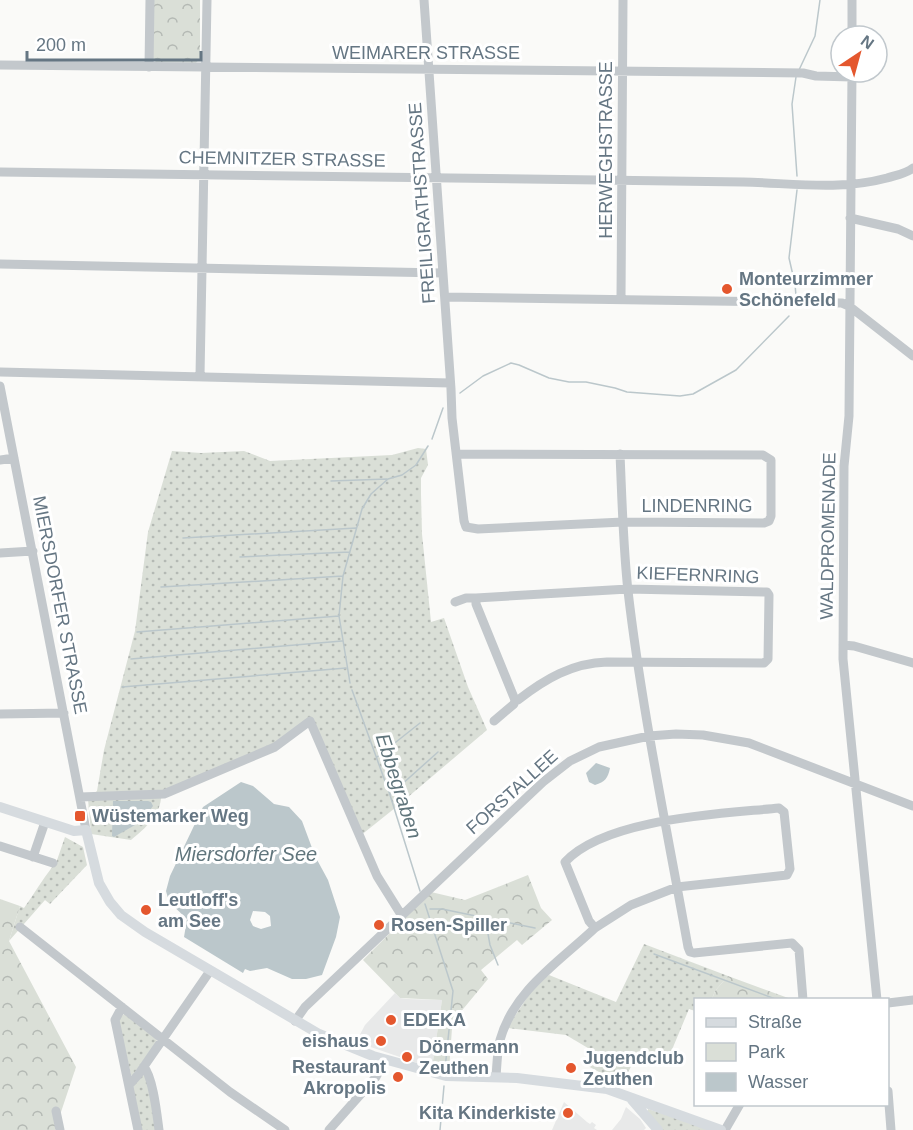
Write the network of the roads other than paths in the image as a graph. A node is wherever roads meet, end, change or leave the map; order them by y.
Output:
1 (150, 0) edge
2 (207, 0) edge
3 (424, 0) edge
4 (623, 0) edge
5 (852, 0) edge
6 (852, 24) edge
7 (0, 65) edge
8 (149, 67) junction
9 (206, 68) junction
10 (429, 71) junction
11 (623, 71) junction
12 (829, 76) edge
13 (852, 84) edge
14 (913, 168) edge
15 (0, 172) edge
16 (205, 174) junction
17 (436, 177) junction
18 (623, 180) junction
19 (851, 186) junction
20 (850, 218) junction
21 (913, 236) edge
22 (0, 264) edge
23 (202, 268) junction
24 (442, 273) junction
25 (445, 297) junction
26 (621, 299) junction
27 (849, 306) junction
28 (913, 356) edge
29 (0, 372) edge
30 (201, 376) junction
31 (450, 383) junction
32 (0, 386) edge
33 (451, 404) joint
34 (457, 454) junction
35 (620, 454) junction
36 (14, 458) junction
37 (0, 460) edge
38 (623, 522) junction
39 (33, 551) junction
40 (0, 553) edge
41 (628, 589) junction
42 (476, 598) junction
43 (455, 602) dead end
44 (843, 645) junction
45 (638, 662) junction
46 (913, 663) edge
47 (515, 700) junction
48 (64, 713) junction
49 (0, 714) edge
50 (494, 721) dead end
51 (649, 736) junction
52 (855, 783) junction
53 (80, 797) junction
54 (913, 806) edge
55 (0, 807) edge
56 (664, 821) junction
57 (45, 822) junction
58 (86, 830) junction
59 (0, 846) edge
60 (33, 857) junction
61 (53, 863) dead end
62 (677, 887) junction
63 (402, 916) junction
64 (20, 927) dead end
65 (595, 928) junction
66 (210, 970) junction
67 (803, 998) edge
68 (877, 998) edge
69 (913, 1000) edge
70 (889, 1003) edge
71 (122, 1007) junction
72 (295, 1021) junction
73 (163, 1039) junction
74 (385, 1060) junction
75 (144, 1067) junction
76 (496, 1077) junction
77 (129, 1084) junction
78 (632, 1100) junction
79 (889, 1104) edge
80 (740, 1106) edge
81 (56, 1111) dead end
82 (654, 1129) edge
83 (60, 1130) edge
84 (138, 1130) edge
85 (159, 1130) edge
86 (285, 1130) edge
87 (329, 1130) edge
88 (720, 1130) edge
89 (726, 1130) edge
90 (891, 1130) edge

1 - 8 street
2 - 9 street
3 - 10 street, FREILIGRATHSTRASSE
4 - 11 street, HERWEGHSTRASSE
5 - 6 street
7 - 8 street, WEIMARER STRASSE
8 - 9 street, WEIMARER STRASSE
9 - 10 street, WEIMARER STRASSE
9 - 16 street
10 - 11 street, WEIMARER STRASSE
10 - 17 street, FREILIGRATHSTRASSE
11 - 12 street, WEIMARER STRASSE
11 - 18 street, HERWEGHSTRASSE
13 - 19 street, WALDPROMENADE
14 - 19 street, CHEMNITZER STRASSE
15 - 16 street, CHEMNITZER STRASSE
16 - 17 street, CHEMNITZER STRASSE
16 - 23 street
17 - 18 street, CHEMNITZER STRASSE
17 - 24 street, FREILIGRATHSTRASSE
18 - 19 street, CHEMNITZER STRASSE
18 - 26 street, HERWEGHSTRASSE
19 - 20 street, WALDPROMENADE
20 - 21 street
20 - 27 street, WALDPROMENADE
22 - 23 street
23 - 24 street
23 - 30 street
24 - 25 street, FREILIGRATHSTRASSE
25 - 26 street
25 - 31 street, FREILIGRATHSTRASSE
26 - 27 street
27 - 28 street
27 - 44 street, WALDPROMENADE
29 - 30 street
30 - 31 street
31 - 33 street, FREILIGRATHSTRASSE
32 - 36 street, MIERSDORFER STRASSE
33 - 34 street, LINDENRING
34 - 35 street, LINDENRING
34 - 38 street, LINDENRING
35 - 38 street
35 - 38 street, LINDENRING
36 - 37 street
36 - 39 street, MIERSDORFER STRASSE
38 - 41 street
39 - 40 street
39 - 48 street, MIERSDORFER STRASSE
41 - 42 street, KIEFERNRING
41 - 45 street
41 - 45 street, KIEFERNRING
42 - 43 street, KIEFERNRING
42 - 47 street
44 - 46 street
44 - 52 street, WALDPROMENADE
45 - 47 street, KIEFERNRING
45 - 51 street
47 - 50 street, KIEFERNRING
48 - 49 street
48 - 53 street, MIERSDORFER STRASSE
51 - 52 street, FORSTALLEE
51 - 56 street
51 - 63 street, FORSTALLEE
52 - 54 street, FORSTALLEE
52 - 68 street, WALDPROMENADE
53 - 58 street, MIERSDORFER STRASSE
53 - 63 street
55 - 57 main road
56 - 62 street
56 - 62 street
56 - 65 street
57 - 58 main road
57 - 60 street
58 - 66 main road
59 - 60 street
60 - 61 street
62 - 65 street
62 - 67 street
63 - 72 street, FORSTALLEE
64 - 71 street
65 - 76 street
66 - 72 main road
66 - 73 street
69 - 70 street
71 - 73 street
71 - 77 street
72 - 74 main road
73 - 75 street
73 - 86 street
74 - 76 main road
74 - 87 street
75 - 77 street
75 - 85 street
76 - 78 main road
77 - 84 street
78 - 82 main road
78 - 88 main road
79 - 90 street
80 - 89 street
81 - 83 street

